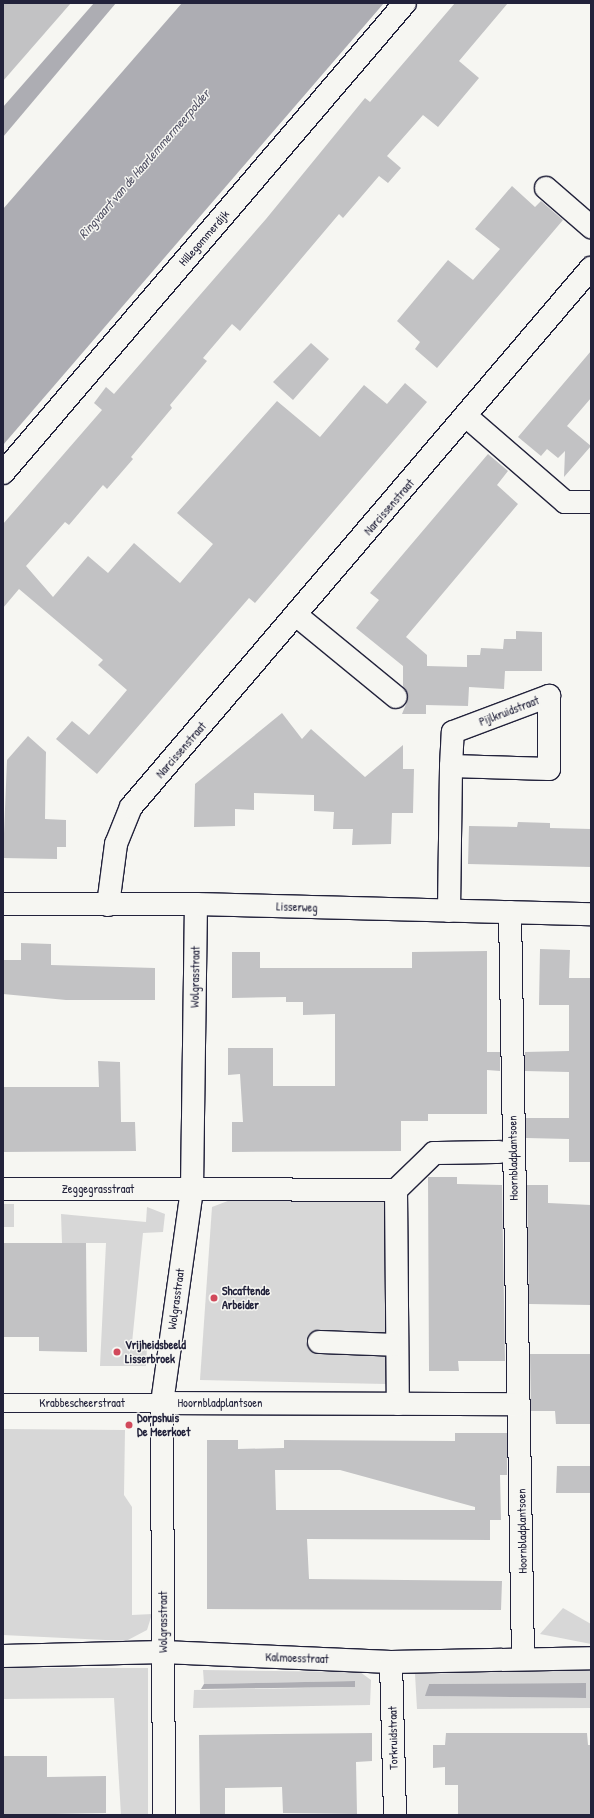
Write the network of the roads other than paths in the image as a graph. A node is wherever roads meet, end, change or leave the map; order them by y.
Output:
1 (405, 3) edge
2 (546, 188) dead end
3 (591, 227) edge
4 (591, 268) edge
5 (467, 417) junction
6 (3, 473) edge
7 (591, 502) edge
8 (296, 615) junction
9 (396, 697) dead end
10 (451, 766) junction
11 (3, 904) edge
12 (196, 904) junction
13 (108, 905) junction
14 (449, 911) junction
15 (510, 912) junction
16 (591, 914) edge
17 (499, 1152) dead end
18 (3, 1189) edge
19 (192, 1189) junction
20 (396, 1190) junction
21 (319, 1342) dead end
22 (396, 1344) junction
23 (3, 1403) edge
24 (162, 1403) junction
25 (398, 1404) junction
26 (519, 1404) junction
27 (163, 1652) junction
28 (3, 1656) edge
29 (523, 1658) junction
30 (591, 1658) edge
31 (391, 1662) junction
32 (164, 1815) edge
33 (394, 1815) edge

1 - 6 street, Hillegommerdijk
2 - 3 street
4 - 5 street, Narcissenstraat
5 - 7 street
5 - 8 street, Narcissenstraat
8 - 9 street
8 - 13 street, Narcissenstraat
10 - 10 street, Pijlkruidstraat
10 - 14 street, Pijlkruidstraat
11 - 13 street, Lisserweg
12 - 13 street, Lisserweg
12 - 14 street, Lisserweg
12 - 19 street, Wolgrasstraat
14 - 15 street, Lisserweg
15 - 16 street, Lisserweg
15 - 26 street, Hoornbladplantsoen
17 - 20 street, Hoornbladplantsoen
18 - 19 street, Zeggegrasstraat
19 - 20 street
19 - 24 street, Wolgrasstraat
20 - 22 street
21 - 22 street
22 - 25 street
23 - 24 street, Krabbescheerstraat
24 - 25 street, Hoornbladplantsoen
24 - 27 street, Wolgrasstraat
25 - 26 street, Hoornbladplantsoen
26 - 29 street, Hoornbladplantsoen
27 - 28 street, Kalmoesstraat
27 - 31 street, Kalmoesstraat
27 - 32 street, Wolgrasstraat
29 - 30 street, Kalmoesstraat
29 - 31 street, Kalmoesstraat
31 - 33 street, Torkruidstraat

